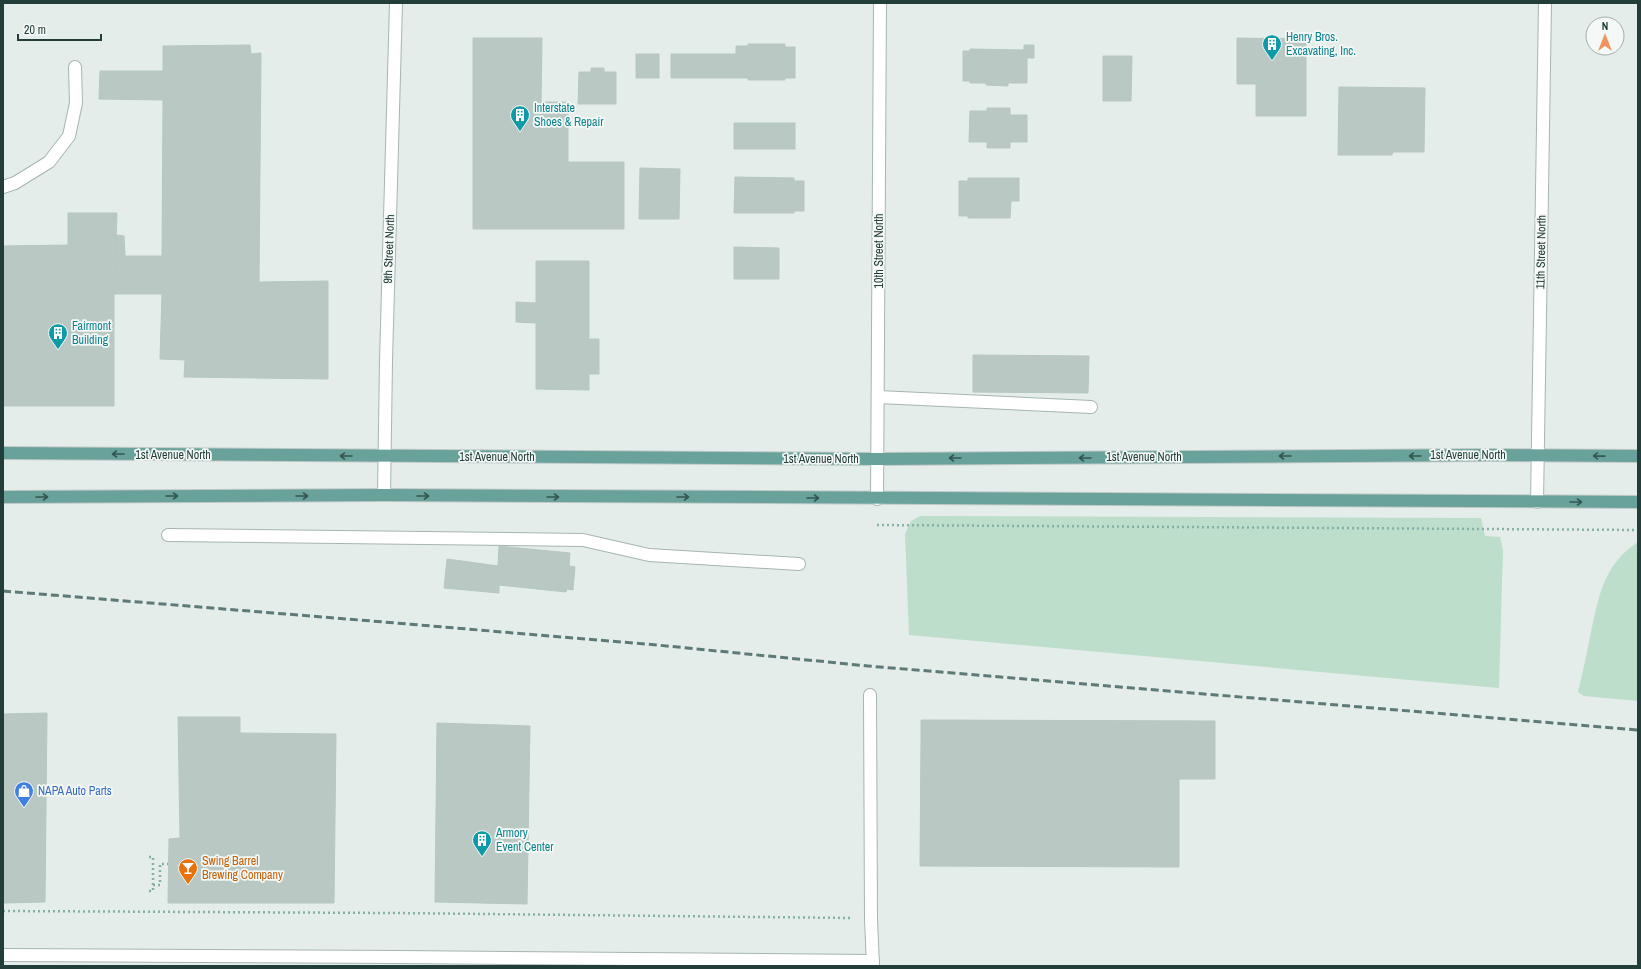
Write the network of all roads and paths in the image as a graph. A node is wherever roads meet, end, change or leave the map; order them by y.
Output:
1 (396, 3) edge
2 (880, 3) edge
3 (1545, 3) edge
4 (75, 67) dead end
5 (3, 187) edge
6 (878, 397) junction
7 (1091, 407) dead end
8 (3, 453) edge
9 (1538, 455) junction
10 (385, 456) junction
11 (1638, 456) edge
12 (878, 459) junction
13 (384, 496) junction
14 (3, 497) edge
15 (877, 499) junction
16 (1537, 502) junction
17 (1638, 502) edge
18 (877, 525) dead end
19 (1638, 530) edge
20 (168, 535) dead end
21 (799, 564) dead end
22 (870, 695) dead end
23 (149, 857) dead end
24 (168, 864) dead end
25 (153, 885) junction
26 (149, 891) dead end
27 (3, 911) edge
28 (871, 918) junction
29 (3, 955) edge
30 (100, 961) edge
31 (398, 961) edge
32 (873, 964) edge

1 - 10 street, 9th Street North
2 - 6 street, 10th Street North
3 - 9 street, 11th Street North
4 - 5 street
6 - 7 street
6 - 12 street, 10th Street North
10 -> 8 main road, 1st Avenue North
11 -> 9 main road, 1st Avenue North
9 -> 12 main road, 1st Avenue North
9 - 16 street, 11th Street North
10 - 12 main road, 1st Avenue North
10 - 13 street, 9th Street North
12 - 15 street, 10th Street North
14 -> 13 main road
13 -> 15 main road
15 - 16 main road
16 -> 17 main road
18 - 19 path
20 - 21 street
22 - 28 street
23 - 25 path
24 - 25 path
25 - 26 path
27 - 28 path
28 - 32 street
29 - 30 street
30 - 31 street
31 - 32 street

